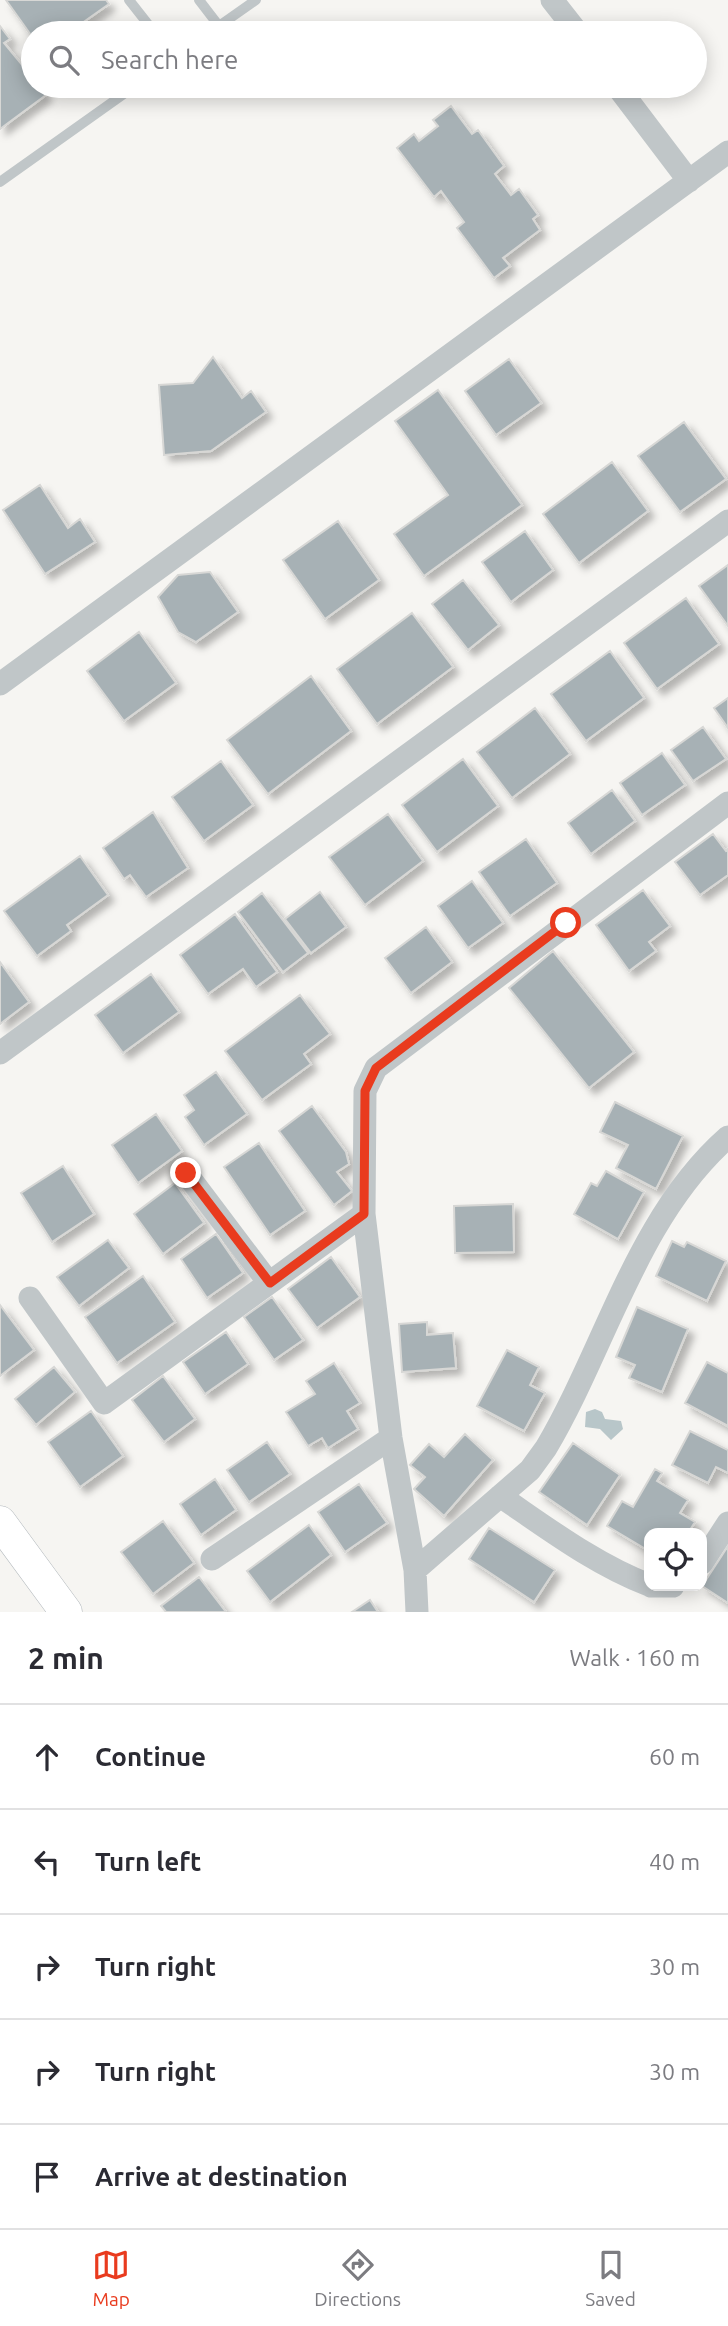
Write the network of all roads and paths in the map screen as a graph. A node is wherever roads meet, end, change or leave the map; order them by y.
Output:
1 (129, 0) edge
2 (199, 0) edge
3 (256, 0) edge
4 (552, 0) edge
5 (146, 21) edge
6 (215, 21) edge
7 (226, 21) edge
8 (569, 21) edge
9 (118, 98) edge
10 (626, 98) edge
11 (728, 152) edge
12 (0, 181) edge
13 (690, 181) junction
14 (728, 521) edge
15 (0, 684) edge
16 (728, 803) edge
17 (0, 1054) edge
18 (728, 1137) edge
19 (186, 1173) dead end
20 (364, 1214) junction
21 (270, 1283) junction
22 (30, 1298) dead end
23 (391, 1437) junction
24 (500, 1496) junction
25 (0, 1522) edge
26 (728, 1523) edge
27 (707, 1555) edge
28 (212, 1559) dead end
29 (415, 1570) junction
30 (644, 1583) edge
31 (66, 1612) edge
32 (417, 1612) edge

1 - 5 lane
2 - 6 lane
3 - 7 lane
4 - 8 street
9 - 12 lane
10 - 13 street
11 - 13 street
13 - 15 street
14 - 17 street
16 - 20 street
18 - 24 street
19 - 21 street
20 - 21 street
20 - 23 street
21 - 22 street
23 - 28 street
23 - 29 street
24 - 29 street
24 - 30 street
25 - 31 main road
26 - 27 street
29 - 32 street

